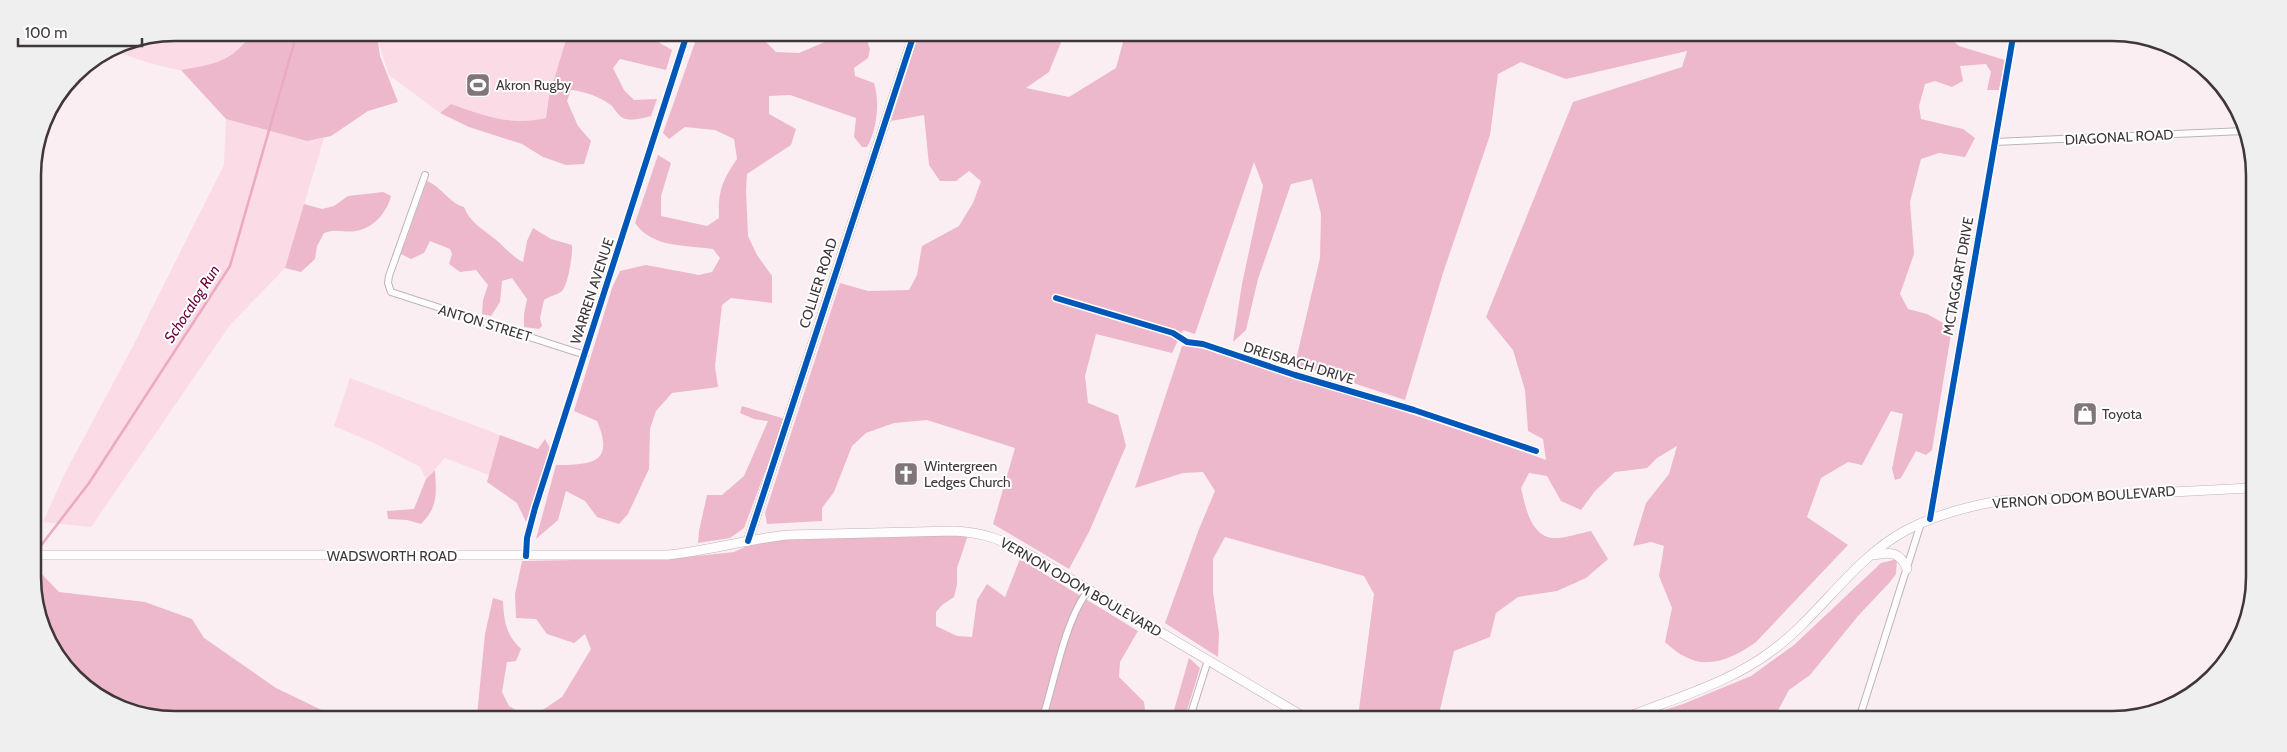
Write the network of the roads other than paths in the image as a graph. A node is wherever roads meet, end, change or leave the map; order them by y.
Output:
1 (685, 41) edge
2 (912, 41) edge
3 (2012, 41) edge
4 (2239, 131) edge
5 (1995, 142) junction
6 (425, 175) dead end
7 (1056, 298) dead end
8 (585, 355) junction
9 (1536, 451) dead end
10 (2246, 488) edge
11 (1926, 521) junction
12 (748, 541) junction
13 (41, 555) edge
14 (526, 556) junction
15 (1870, 557) junction
16 (1906, 569) junction
17 (1089, 590) junction
18 (1208, 660) junction
19 (1192, 710) edge
20 (1293, 710) edge
21 (1645, 710) edge
22 (1862, 710) edge
23 (1045, 711) edge

1 - 8 street, WARREN AVENUE
2 - 12 main road, COLLIER ROAD
3 - 5 street, MCTAGGART DRIVE
4 - 5 street, DIAGONAL ROAD
5 - 11 street, MCTAGGART DRIVE
6 - 8 street, ANTON STREET
7 - 9 street, DREISBACH DRIVE
8 - 14 street, WARREN AVENUE
10 - 11 main road, VERNON ODOM BOULEVARD
11 - 15 main road, VERNON ODOM BOULEVARD
11 - 16 street, MCTAGGART DRIVE
12 - 14 main road, WADSWORTH ROAD
12 - 17 main road, VERNON ODOM BOULEVARD
13 - 14 main road, WADSWORTH ROAD
15 - 16 main road
15 - 21 main road, VERNON ODOM BOULEVARD
16 - 22 street, MCTAGGART DRIVE
17 - 18 main road, VERNON ODOM BOULEVARD
17 - 23 street
18 - 19 street
18 - 20 main road, VERNON ODOM BOULEVARD

